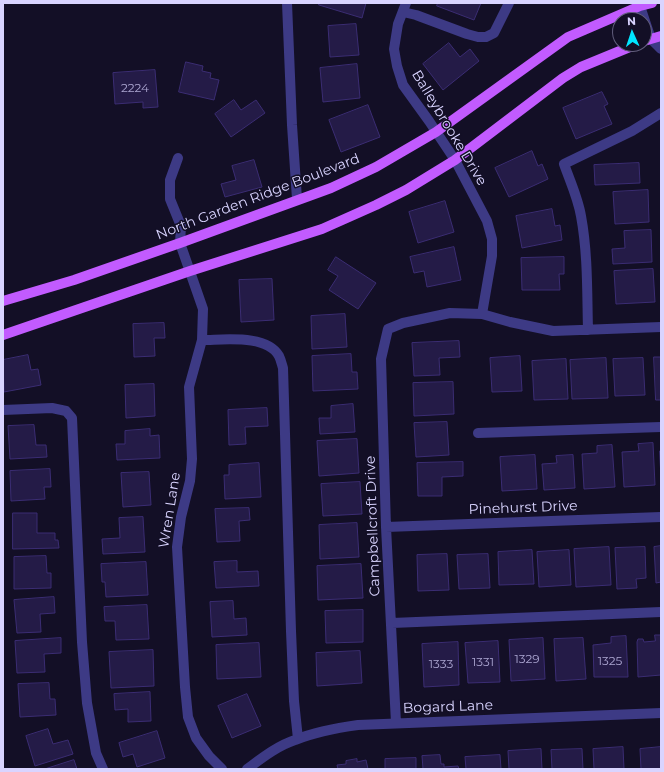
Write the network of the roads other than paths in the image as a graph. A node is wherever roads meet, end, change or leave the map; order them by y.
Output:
1 (287, 3) edge
2 (509, 3) edge
3 (652, 3) edge
4 (640, 4) edge
5 (404, 8) edge
6 (652, 43) edge
7 (661, 49) edge
8 (617, 52) edge
9 (661, 113) edge
10 (436, 132) junction
11 (178, 158) dead end
12 (455, 160) junction
13 (297, 199) junction
14 (180, 243) junction
15 (190, 271) junction
16 (3, 301) edge
17 (482, 314) junction
18 (661, 327) edge
19 (588, 330) junction
20 (3, 335) edge
21 (202, 340) junction
22 (3, 410) edge
23 (661, 427) edge
24 (478, 434) dead end
25 (661, 517) edge
26 (386, 527) junction
27 (661, 612) edge
28 (392, 623) junction
29 (661, 713) edge
30 (396, 723) junction
31 (298, 739) junction
32 (103, 769) edge
33 (222, 769) edge
34 (247, 769) edge

1 - 13 street
2 - 5 street
3 - 4 main road, North Garden Ridge Boulevard
4 - 10 main road, North Garden Ridge Boulevard
5 - 10 street, Balleybrooke Drive
6 - 7 street
8 - 12 main road
9 - 19 street
10 - 12 street, Balleybrooke Drive
10 - 13 main road, North Garden Ridge Boulevard
11 - 14 street, Wren Lane
12 - 15 main road
12 - 17 street, Balleybrooke Drive
13 - 14 main road, North Garden Ridge Boulevard
14 - 15 street, Wren Lane
14 - 16 main road, North Garden Ridge Boulevard
15 - 20 main road
15 - 21 street, Wren Lane
17 - 19 street
17 - 26 street, Campbellcroft Drive
18 - 19 street
21 - 31 street
21 - 33 street, Wren Lane
22 - 32 street
23 - 24 street
25 - 26 street, Pinehurst Drive
26 - 28 street, Campbellcroft Drive
27 - 28 street
28 - 30 street, Campbellcroft Drive
29 - 30 street, Bogard Lane
30 - 31 street, Bogard Lane
31 - 34 street, Bogard Lane

